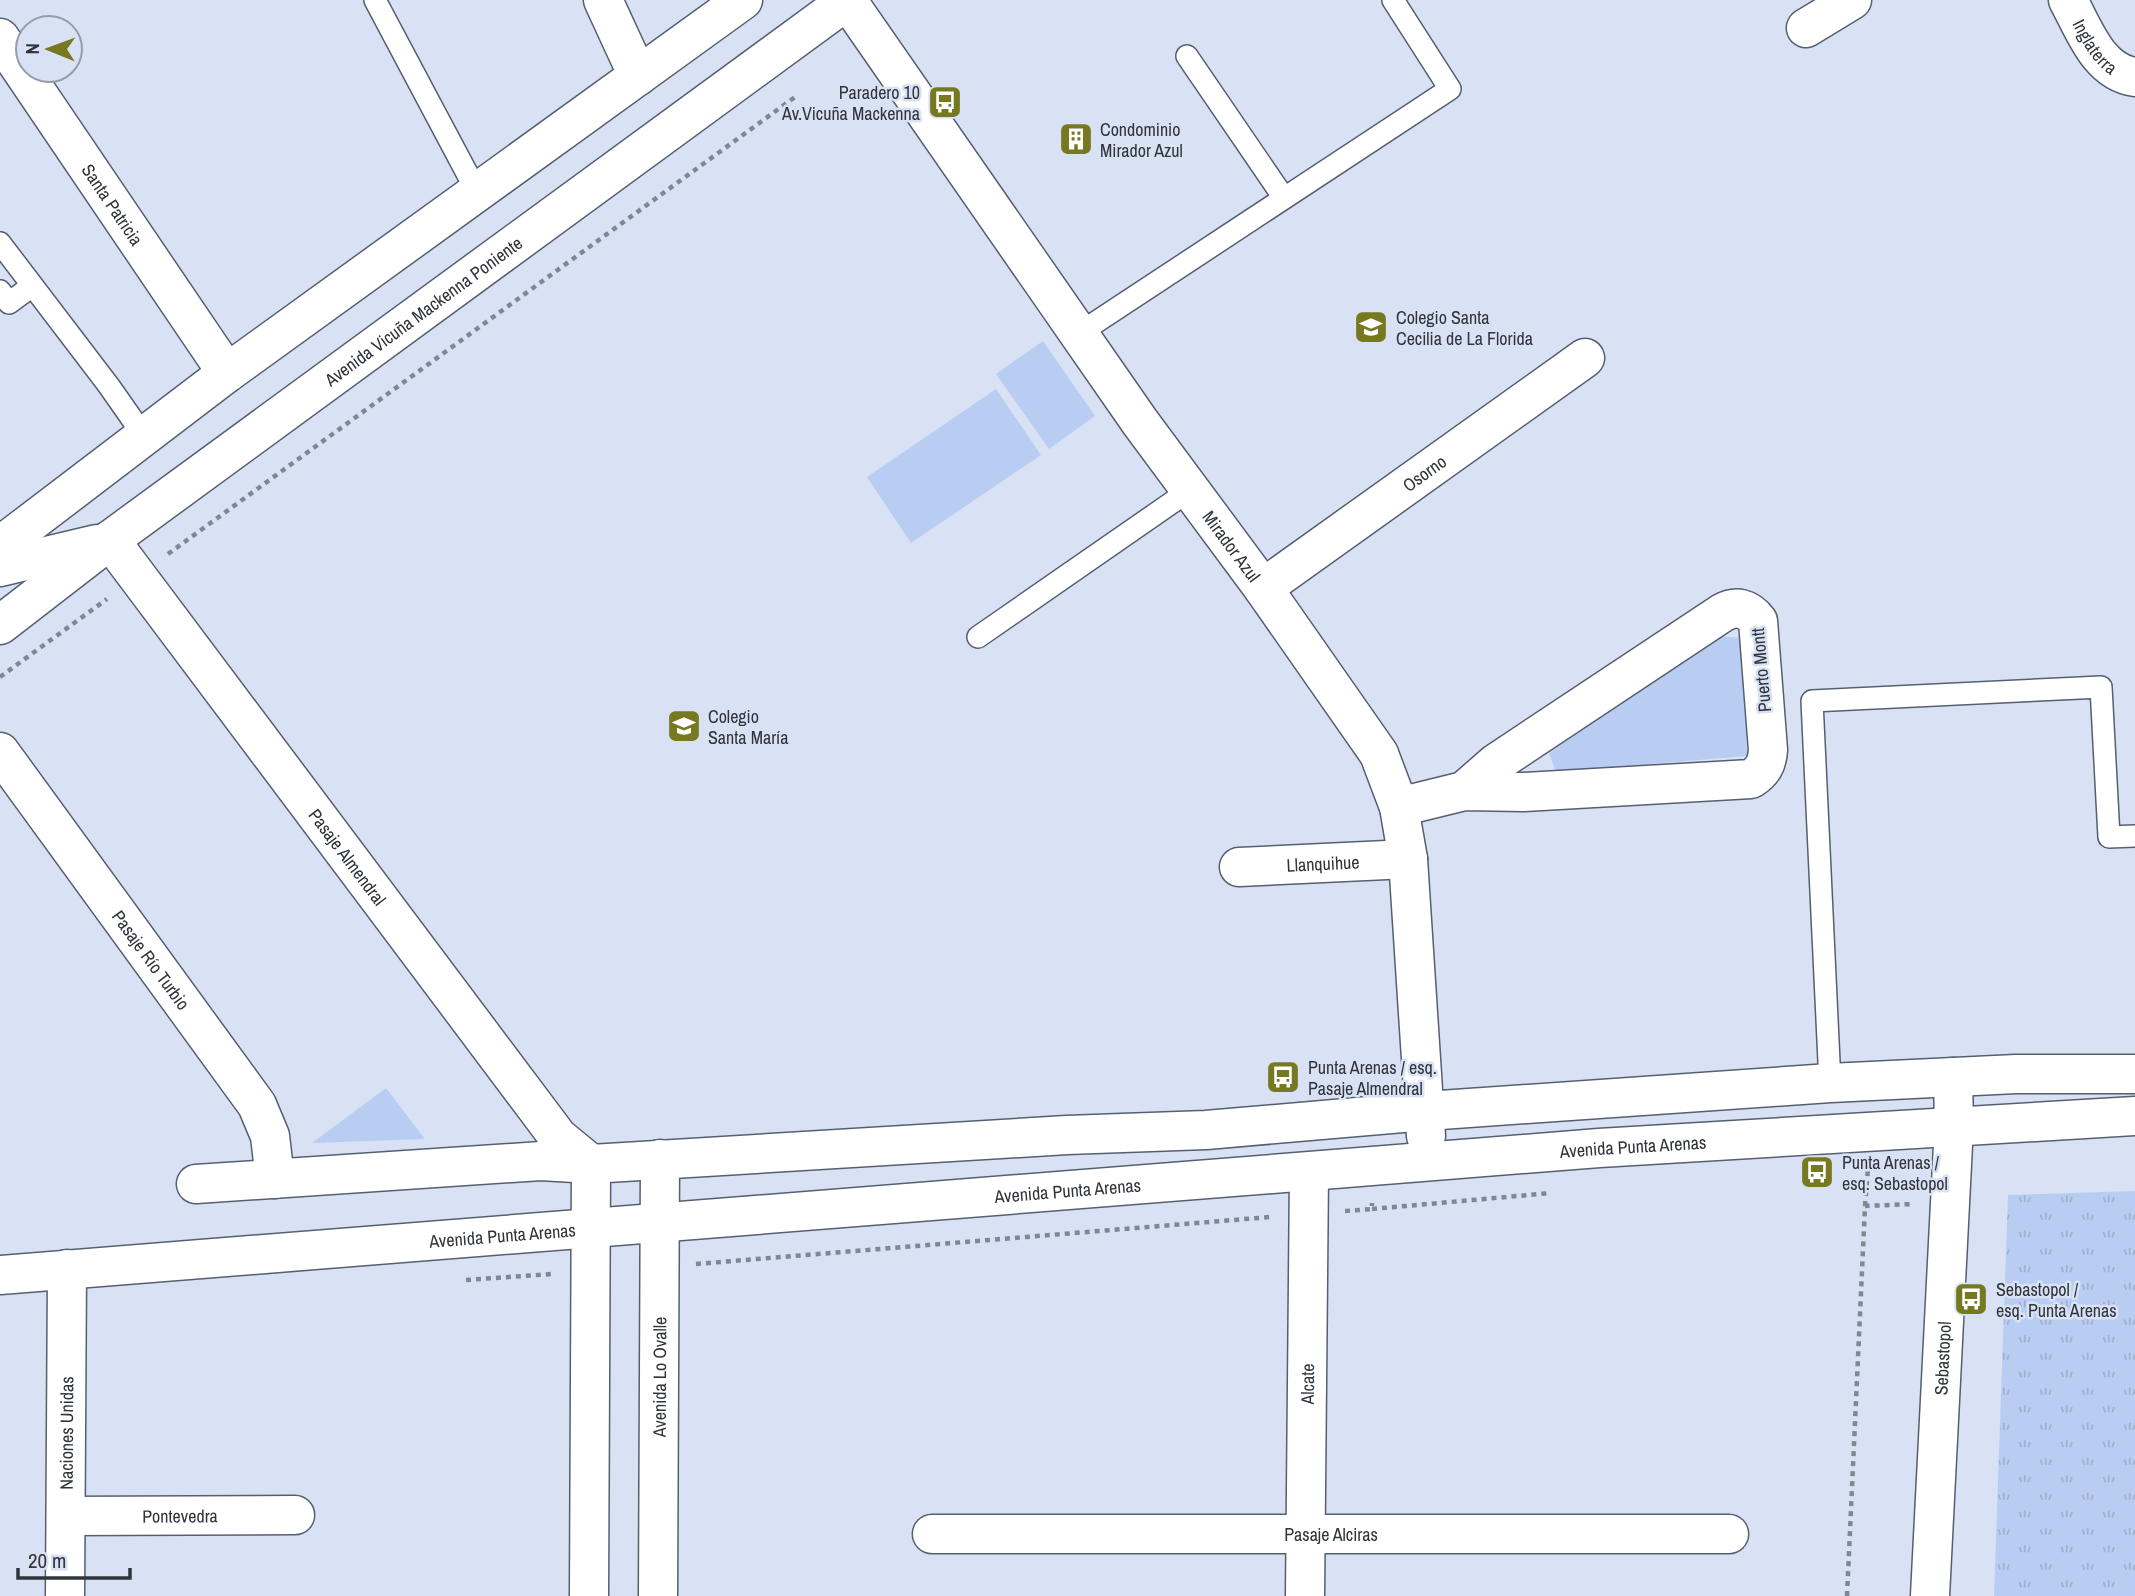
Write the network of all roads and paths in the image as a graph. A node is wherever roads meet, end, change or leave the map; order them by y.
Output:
1 (375, 0) edge
2 (603, 0) edge
3 (743, 0) edge
4 (847, 0) edge
5 (1393, 0) edge
6 (1852, 0) edge
7 (2068, 0) edge
8 (1806, 28) dead end
9 (0, 38) edge
10 (1187, 56) dead end
11 (638, 76) junction
12 (2135, 77) edge
13 (795, 97) dead end
14 (477, 192) junction
15 (1284, 198) junction
16 (0, 243) edge
17 (32, 286) junction
18 (0, 291) edge
19 (1078, 334) junction
20 (1585, 358) dead end
21 (227, 373) junction
22 (144, 436) junction
23 (1190, 490) junction
24 (110, 540) junction
25 (0, 546) edge
26 (0, 567) edge
27 (138, 576) junction
28 (1263, 588) junction
29 (0, 625) edge
30 (978, 637) dead end
31 (0, 677) edge
32 (0, 752) edge
33 (1464, 791) junction
34 (1399, 807) junction
35 (2135, 836) edge
36 (1408, 859) junction
37 (1239, 867) dead end
38 (2135, 1074) edge
39 (1953, 1077) junction
40 (1830, 1083) junction
41 (1426, 1111) junction
42 (2135, 1116) edge
43 (1954, 1125) junction
44 (660, 1159) junction
45 (1427, 1163) junction
46 (591, 1164) junction
47 (1868, 1166) dead end
48 (1309, 1172) junction
49 (275, 1179) junction
50 (196, 1184) dead end
51 (1565, 1192) dead end
52 (1950, 1203) junction
53 (1865, 1206) junction
54 (1372, 1209) dead end
55 (661, 1221) junction
56 (591, 1227) junction
57 (67, 1269) junction
58 (0, 1275) edge
59 (295, 1515) dead end
60 (66, 1517) junction
61 (932, 1534) dead end
62 (1306, 1534) junction
63 (1729, 1534) dead end
64 (65, 1596) edge
65 (589, 1596) edge
66 (659, 1596) edge
67 (1305, 1596) edge
68 (1847, 1596) edge
69 (1930, 1596) edge

1 - 14 lane
2 - 11 main road
3 - 11 main road
4 - 19 main road, Mirador Azul
4 - 24 main road, Avenida Vicuña Mackenna Poniente
5 - 15 lane
6 - 8 main road
7 - 12 main road, Inglaterra
9 - 21 main road, Santa Patricia
10 - 15 lane
11 - 14 main road
13 - 27 path
14 - 21 main road
15 - 19 lane
16 - 17 lane
17 - 18 lane
17 - 22 lane
19 - 23 main road, Mirador Azul
20 - 28 main road, Osorno
21 - 22 main road
22 - 25 main road
23 - 28 main road, Mirador Azul
23 - 30 lane
24 - 26 main road
24 - 27 main road, Pasaje Almendral
24 - 29 main road, Avenida Vicuña Mackenna Poniente
27 - 31 path
27 - 46 main road, Pasaje Almendral
28 - 34 main road, Mirador Azul
32 - 49 main road, Pasaje Río Turbio
33 - 33 main road, Puerto Montt
33 - 34 main road, Puerto Montt
34 - 36 main road, Mirador Azul
35 - 40 lane
36 - 37 main road, Llanquihue
36 - 41 main road, Mirador Azul
38 - 39 main road
39 - 40 main road
39 - 43 main road, Sebastopol
40 - 41 main road
41 - 44 main road
41 - 45 main road, Mirador Azul
42 - 43 main road, Avenida Punta Arenas
43 - 45 main road, Avenida Punta Arenas
43 - 52 main road, Sebastopol
44 - 46 main road
44 - 55 main road, Avenida Lo Ovalle
45 - 48 main road, Avenida Punta Arenas
46 - 49 main road
46 - 56 main road
47 - 53 path
48 - 55 main road, Avenida Punta Arenas
48 - 62 main road, Alcate
49 - 50 main road
51 - 54 path
52 - 53 path
52 - 69 main road, Sebastopol
53 - 68 path
55 - 56 main road, Avenida Punta Arenas
55 - 66 main road, Avenida Lo Ovalle
56 - 57 main road, Avenida Punta Arenas
56 - 65 main road
57 - 58 main road, Avenida Punta Arenas
57 - 60 main road, Naciones Unidas
59 - 60 main road, Pontevedra
60 - 64 main road, Naciones Unidas
61 - 62 main road, Pasaje Alciras
62 - 63 main road, Pasaje Alciras
62 - 67 main road, Alcate

